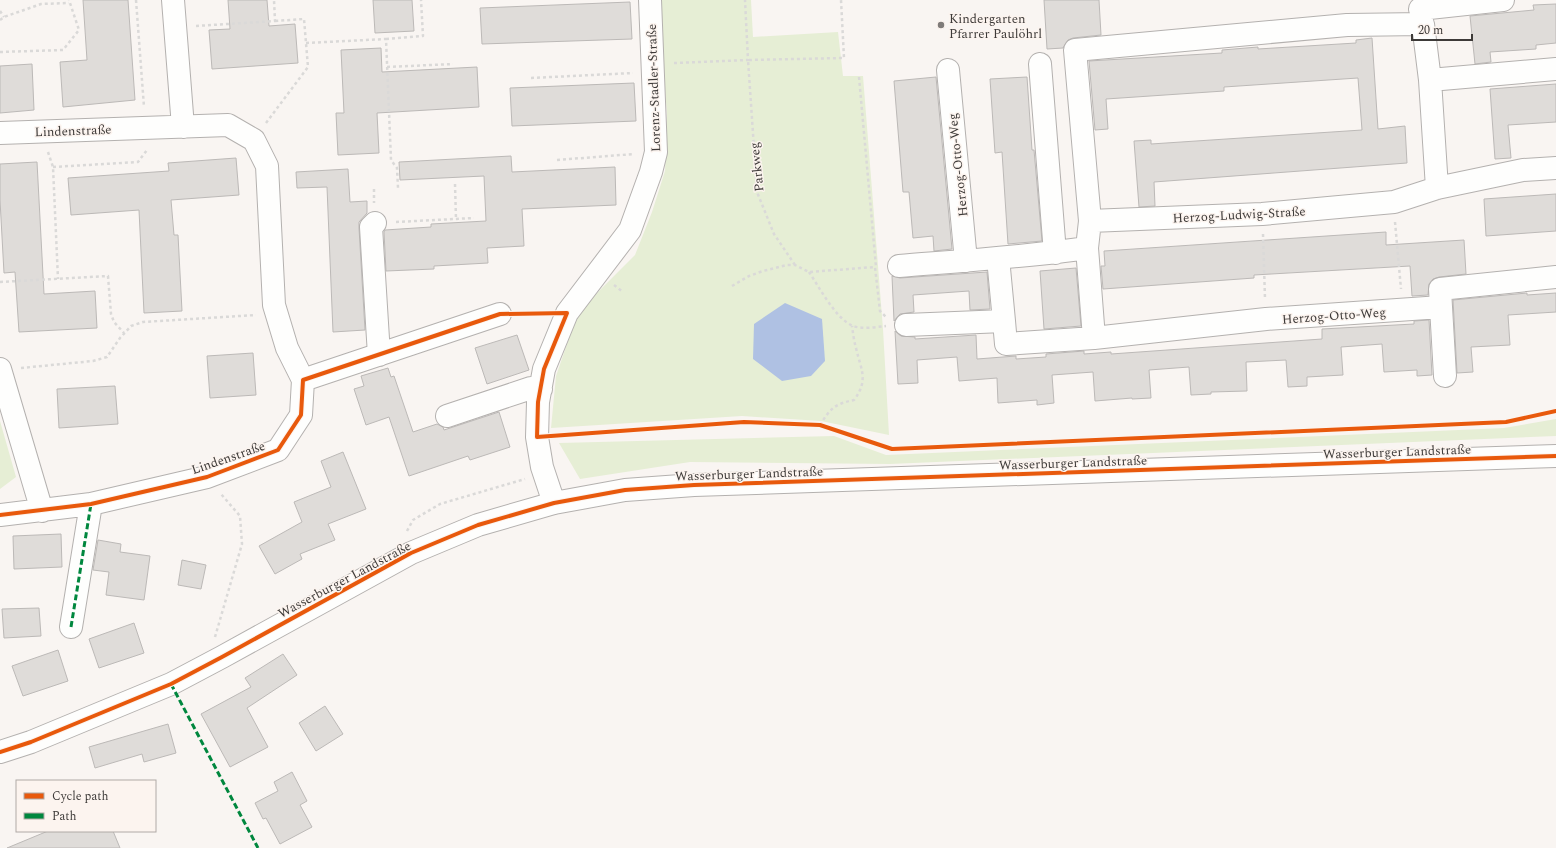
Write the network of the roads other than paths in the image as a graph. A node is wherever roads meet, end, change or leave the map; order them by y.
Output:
1 (173, 0) edge
2 (650, 0) edge
3 (1503, 0) edge
4 (1420, 9) dead end
5 (1040, 64) dead end
6 (1556, 69) edge
7 (948, 70) dead end
8 (1430, 80) junction
9 (183, 126) junction
10 (0, 133) edge
11 (1556, 168) edge
12 (1437, 188) junction
13 (1090, 221) junction
14 (375, 224) road end
15 (1087, 248) junction
16 (1055, 253) junction
17 (998, 258) junction
18 (966, 261) junction
19 (898, 266) dead end
20 (1556, 277) edge
21 (1441, 307) junction
22 (500, 314) dead end
23 (1004, 321) junction
24 (895, 324) road end
25 (1094, 338) junction
26 (379, 354) junction
27 (0, 369) edge
28 (1445, 376) dead end
29 (303, 380) junction
30 (541, 389) junction
31 (447, 416) dead end
32 (1556, 456) edge
33 (554, 503) junction
34 (92, 504) junction
35 (42, 511) junction
36 (0, 515) edge
37 (71, 627) dead end
38 (0, 752) edge

1 - 9 street
2 - 30 street, Lorenz-Stadler-Straße
3 - 4 street
5 - 16 street
6 - 8 street
7 - 18 street, Herzog-Otto-Weg
8 - 12 street
8 - 13 street
9 - 10 street, Lindenstraße
9 - 29 street, Lindenstraße
11 - 12 street, Herzog-Ludwig-Straße
12 - 13 street, Herzog-Ludwig-Straße
13 - 15 street
14 - 26 street
15 - 16 street
15 - 25 street
16 - 17 street
17 - 18 street
17 - 23 street, Herzog-Otto-Weg
18 - 19 street
20 - 21 street
21 - 25 street, Herzog-Otto-Weg
21 - 28 street
22 - 26 street
23 - 24 street
23 - 25 street, Herzog-Otto-Weg
26 - 29 street
27 - 35 street
29 - 34 street, Lindenstraße
30 - 31 street
30 - 33 street, Lorenz-Stadler-Straße
32 - 33 street, Wasserburger Landstraße
33 - 38 street, Wasserburger Landstraße
34 - 35 street, Lindenstraße
34 - 37 street
35 - 36 street, Lindenstraße

